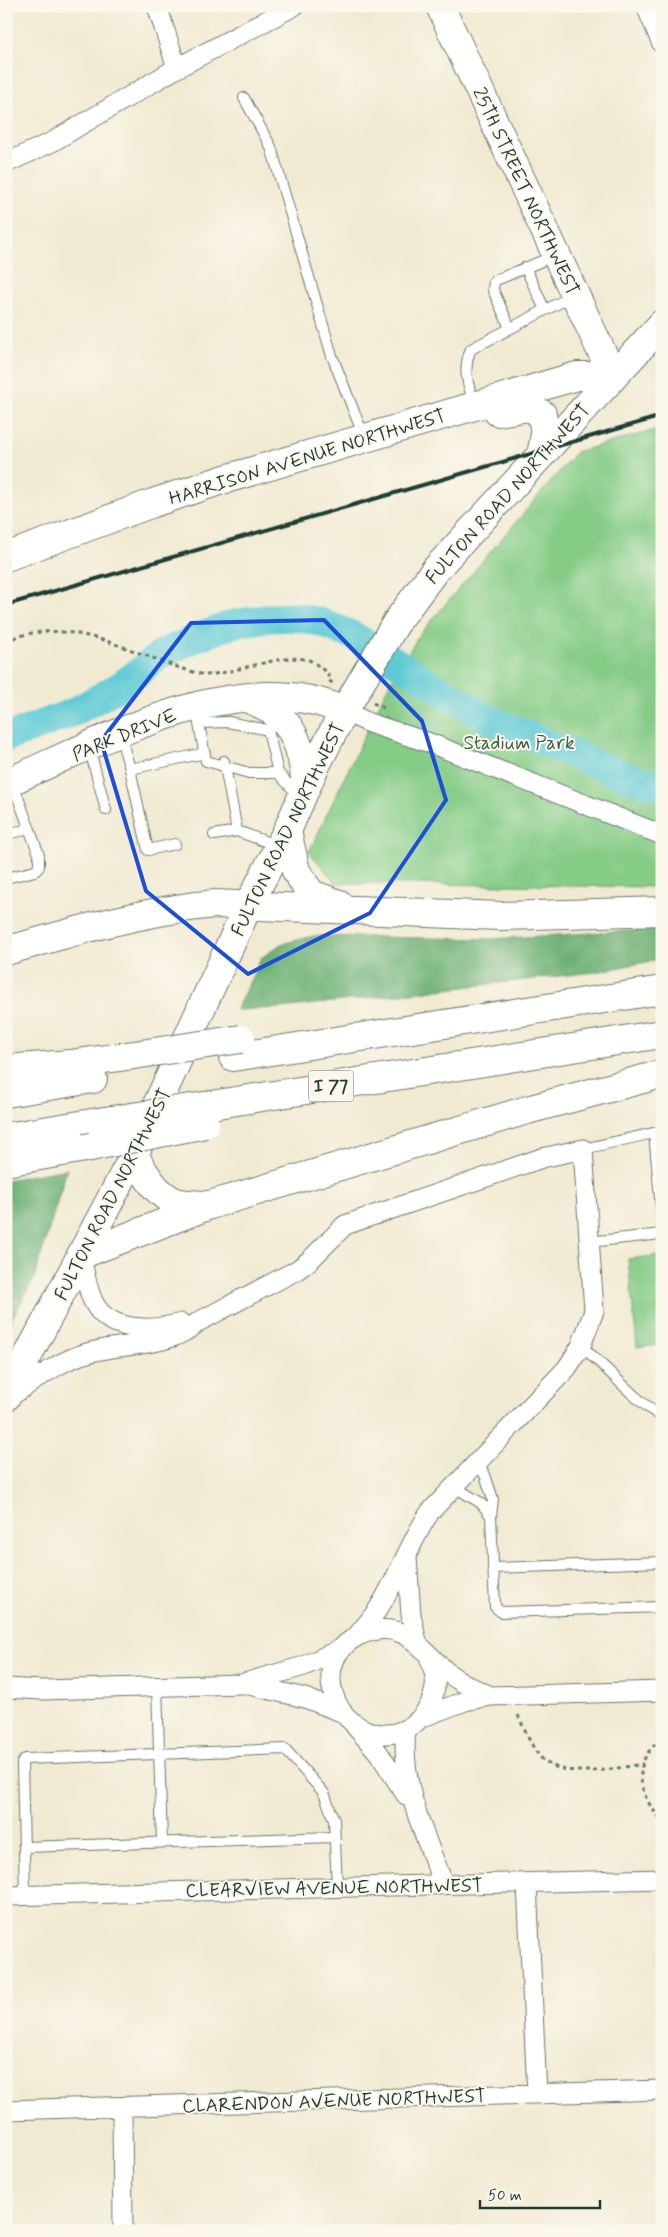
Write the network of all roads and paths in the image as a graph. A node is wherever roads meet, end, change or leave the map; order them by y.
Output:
1 (157, 6) edge
2 (294, 6) edge
3 (440, 6) edge
4 (646, 6) edge
5 (662, 44) edge
6 (177, 68) junction
7 (244, 98) dead end
8 (6, 163) edge
9 (557, 255) junction
10 (525, 267) junction
11 (575, 294) junction
12 (545, 310) junction
13 (662, 324) edge
14 (510, 328) junction
15 (613, 376) junction
16 (476, 406) junction
17 (414, 424) junction
18 (364, 438) junction
19 (541, 455) junction
20 (6, 557) edge
21 (6, 641) edge
22 (343, 696) junction
23 (245, 698) junction
24 (197, 715) junction
25 (120, 734) junction
26 (89, 747) junction
27 (205, 753) junction
28 (224, 764) junction
29 (130, 769) junction
30 (278, 773) junction
31 (9, 782) edge
32 (303, 793) junction
33 (106, 810) dead end
34 (30, 829) junction
35 (237, 831) junction
36 (6, 834) edge
37 (214, 835) dead end
38 (662, 835) edge
39 (283, 839) junction
40 (175, 844) dead end
41 (6, 878) edge
42 (249, 904) junction
43 (350, 908) junction
44 (662, 911) edge
45 (6, 951) edge
46 (662, 990) edge
47 (662, 1034) edge
48 (123, 1065) junction
49 (6, 1069) edge
50 (662, 1074) edge
51 (6, 1093) edge
52 (208, 1114) junction
53 (658, 1132) edge
54 (6, 1137) edge
55 (583, 1149) junction
56 (134, 1155) junction
57 (6, 1162) edge
58 (210, 1205) junction
59 (661, 1213) edge
60 (662, 1234) edge
61 (589, 1242) junction
62 (82, 1256) junction
63 (198, 1322) junction
64 (119, 1324) junction
65 (119, 1346) junction
66 (581, 1346) junction
67 (6, 1398) edge
68 (662, 1417) edge
69 (477, 1461) junction
70 (453, 1486) junction
71 (491, 1516) junction
72 (407, 1555) junction
73 (662, 1562) edge
74 (493, 1568) junction
75 (662, 1607) edge
76 (349, 1642) junction
77 (423, 1648) junction
78 (241, 1684) junction
79 (157, 1687) junction
80 (6, 1688) edge
81 (662, 1691) edge
82 (491, 1696) junction
83 (518, 1715) dead end
84 (348, 1719) junction
85 (413, 1724) junction
86 (662, 1739) edge
87 (159, 1754) junction
88 (643, 1764) junction
89 (415, 1808) junction
90 (662, 1820) edge
91 (334, 1837) junction
92 (162, 1841) junction
93 (24, 1847) junction
94 (662, 1879) edge
95 (527, 1884) junction
96 (444, 1885) junction
97 (337, 1887) junction
98 (25, 1895) junction
99 (6, 1896) edge
100 (662, 2090) edge
101 (537, 2093) junction
102 (122, 2107) junction
103 (6, 2110) edge
104 (123, 2231) edge

1 - 6 street
2 - 6 street
3 - 9 main road, 25TH STREET NORTHWEST
4 - 5 street
6 - 8 street
7 - 18 lane
9 - 10 lane
9 - 11 main road, 25TH STREET NORTHWEST
10 - 12 lane
10 - 14 lane
11 - 12 lane
11 - 15 main road, 25TH STREET NORTHWEST
12 - 14 lane
13 - 15 main road, FULTON ROAD NORTHWEST
14 - 16 lane
15 - 16 main road, HARRISON AVENUE NORTHWEST
15 - 19 main road, FULTON ROAD NORTHWEST
16 - 17 main road, HARRISON AVENUE NORTHWEST
17 - 18 main road, HARRISON AVENUE NORTHWEST
17 - 19 main road
18 - 20 main road, HARRISON AVENUE NORTHWEST
19 - 22 main road, FULTON ROAD NORTHWEST
21 - 22 path
22 - 23 main road, PARK DRIVE
22 - 32 main road, FULTON ROAD NORTHWEST
22 - 38 street
23 - 24 main road, PARK DRIVE
23 - 32 main road
24 - 25 main road, PARK DRIVE
24 - 27 lane
24 - 30 lane
25 - 26 main road, PARK DRIVE
25 - 29 lane
26 - 31 main road, PARK DRIVE
26 - 33 lane
27 - 28 lane
27 - 29 lane
28 - 30 lane
28 - 35 lane
29 - 40 lane
30 - 32 lane
31 - 34 lane
32 - 39 main road, FULTON ROAD NORTHWEST
34 - 36 lane
34 - 41 lane
35 - 37 lane
35 - 39 lane
39 - 42 main road, FULTON ROAD NORTHWEST
39 - 43 main road
42 - 43 main road
42 - 45 main road
42 - 56 main road, FULTON ROAD NORTHWEST
43 - 44 main road
46 - 48 main road, I 77
47 - 52 main road, I 77
48 - 49 main road
48 - 51 main road, I 77
50 - 58 main road
52 - 54 main road, I 77, bridge
52 - 57 main road, bridge
53 - 55 lane
53 - 59 lane
55 - 61 street
55 - 63 street
56 - 58 main road
56 - 62 main road, FULTON ROAD NORTHWEST
58 - 62 main road
60 - 61 lane
61 - 66 street
62 - 64 street
62 - 67 main road, FULTON ROAD NORTHWEST
63 - 64 street
63 - 65 street
64 - 65 street
65 - 67 street
66 - 68 lane
66 - 69 street
69 - 70 street
69 - 71 lane
70 - 71 lane
70 - 72 street
71 - 74 lane
72 - 76 street
72 - 77 street
73 - 74 lane
74 - 75 lane
76 - 77 street
76 - 78 street
76 - 84 street
77 - 82 street
77 - 85 street
78 - 79 street
78 - 84 street
79 - 80 street
79 - 87 lane
81 - 82 street
82 - 85 street
83 - 88 path
84 - 85 street
84 - 89 street
85 - 89 street
86 - 88 path
87 - 91 lane
87 - 92 lane
87 - 93 lane
88 - 90 path
89 - 96 street
91 - 92 lane
91 - 97 lane
92 - 93 lane
93 - 98 lane
94 - 95 street, CLEARVIEW AVENUE NORTHWEST
95 - 96 street, CLEARVIEW AVENUE NORTHWEST
95 - 101 street
96 - 97 street, CLEARVIEW AVENUE NORTHWEST
97 - 98 street, CLEARVIEW AVENUE NORTHWEST
98 - 99 street, CLEARVIEW AVENUE NORTHWEST
100 - 101 street, CLARENDON AVENUE NORTHWEST
101 - 102 street, CLARENDON AVENUE NORTHWEST
102 - 103 street, CLARENDON AVENUE NORTHWEST
102 - 104 street

